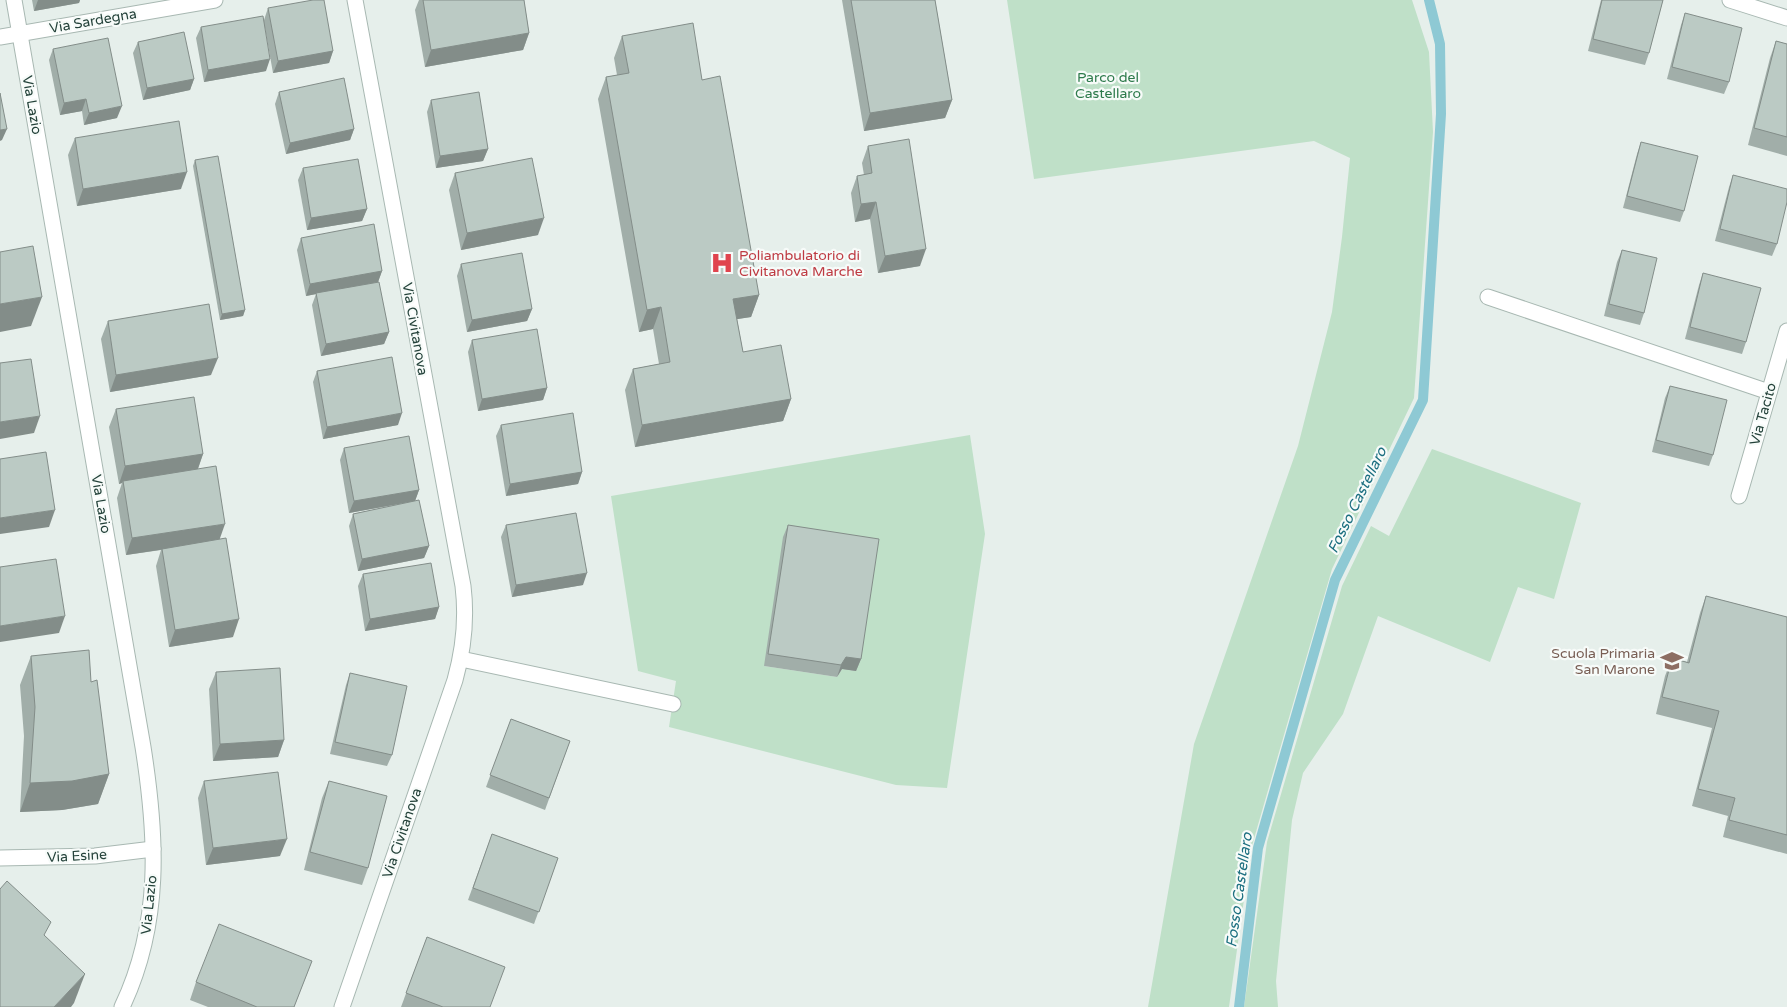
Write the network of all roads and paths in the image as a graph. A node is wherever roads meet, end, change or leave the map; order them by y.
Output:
1 (14, 0) edge
2 (215, 0) edge
3 (355, 0) edge
4 (1730, 0) edge
5 (1787, 18) edge
6 (20, 34) junction
7 (0, 37) edge
8 (1488, 298) dead end
9 (1787, 331) edge
10 (1769, 392) junction
11 (1739, 496) dead end
12 (461, 659) junction
13 (673, 704) dead end
14 (154, 849) junction
15 (0, 858) edge
16 (122, 1007) edge
17 (342, 1007) edge

1 - 6 street, Via Lazio
2 - 6 street, Via Sardegna
3 - 12 street, Via Civitanova
4 - 5 street
6 - 7 street, Via Sardegna
6 - 14 street, Via Lazio
8 - 10 street
9 - 10 street, Via Tacito
10 - 11 street, Via Tacito
12 - 13 street
12 - 17 street, Via Civitanova
14 - 15 street, Via Esine
14 - 16 street, Via Lazio

